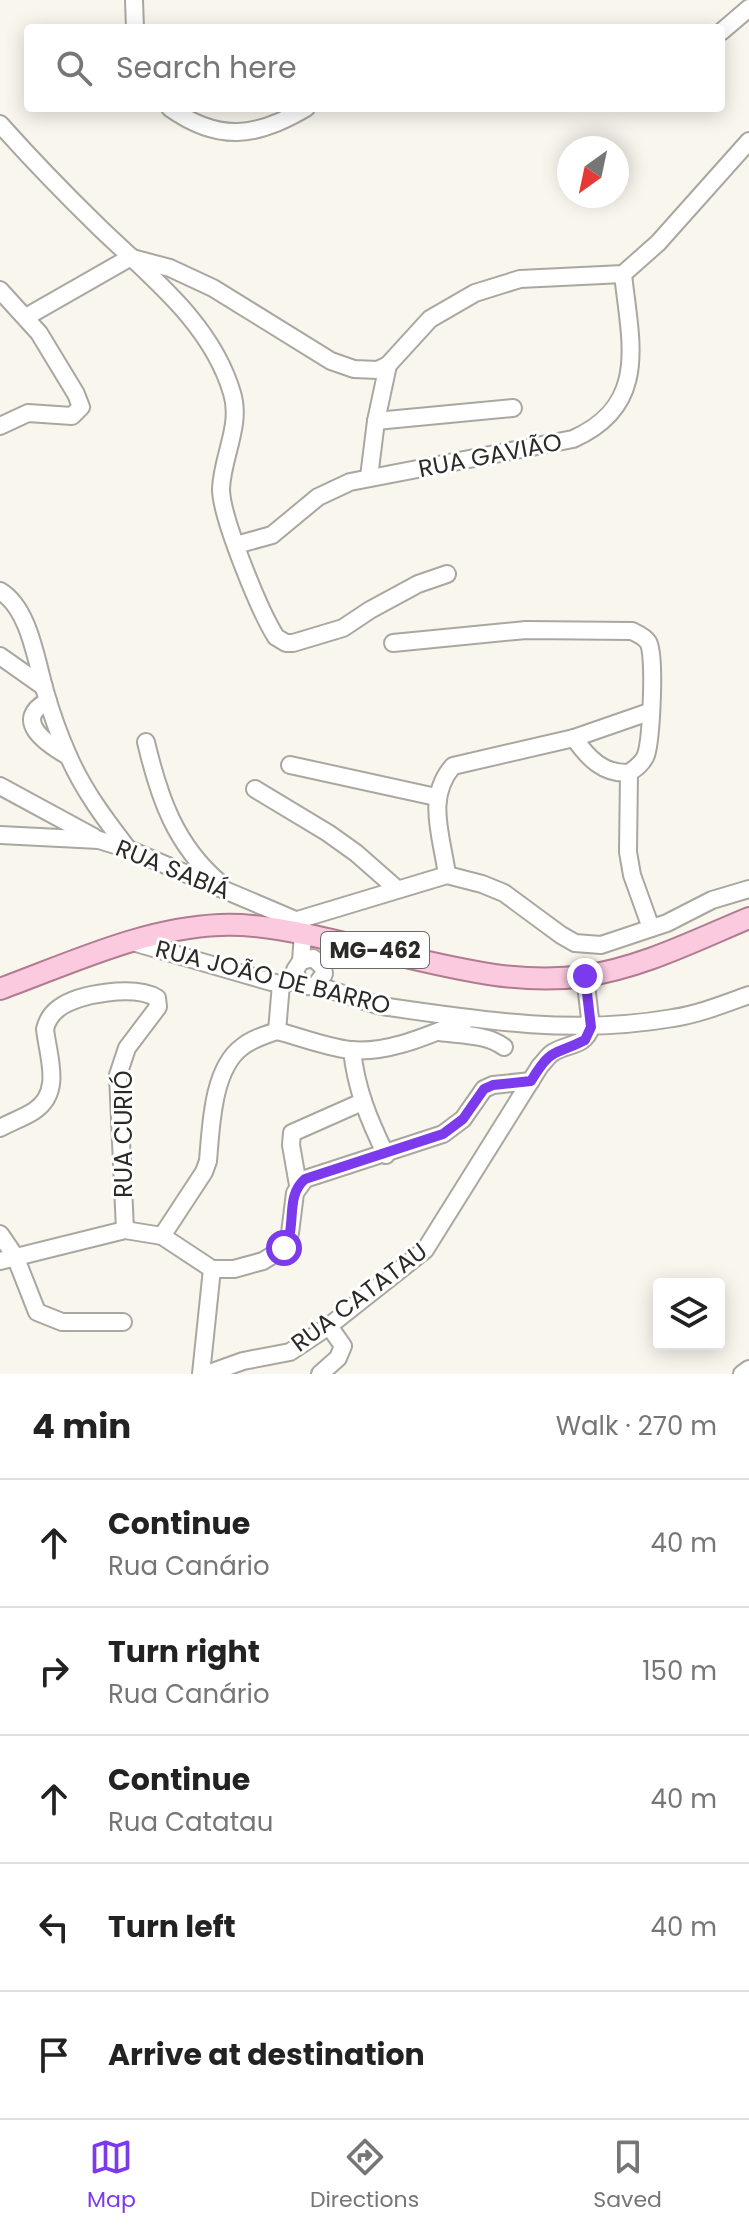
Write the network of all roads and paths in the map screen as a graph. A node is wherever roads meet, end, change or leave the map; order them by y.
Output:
1 (134, 0) edge
2 (749, 8) edge
3 (135, 24) edge
4 (725, 29) edge
5 (177, 112) edge
6 (299, 112) edge
7 (0, 124) edge
8 (749, 141) edge
9 (131, 257) junction
10 (623, 274) junction
11 (0, 290) edge
12 (26, 317) junction
13 (388, 365) junction
14 (513, 408) dead end
15 (376, 421) junction
16 (0, 426) edge
17 (369, 477) junction
18 (236, 545) junction
19 (447, 574) dead end
20 (0, 591) edge
21 (393, 643) dead end
22 (0, 656) edge
23 (46, 694) junction
24 (649, 712) junction
25 (574, 738) junction
26 (146, 742) dead end
27 (290, 765) dead end
28 (629, 773) junction
29 (0, 786) edge
30 (255, 789) dead end
31 (436, 797) junction
32 (0, 835) edge
33 (99, 840) junction
34 (128, 849) junction
35 (447, 875) junction
36 (397, 889) junction
37 (749, 889) edge
38 (230, 892) junction
39 (749, 918) edge
40 (298, 927) junction
41 (651, 928) junction
42 (331, 940) junction
43 (129, 941) junction
44 (301, 961) junction
45 (323, 967) junction
46 (585, 976) junction
47 (289, 982) junction
48 (316, 985) junction
49 (0, 989) edge
50 (749, 995) edge
51 (469, 1019) junction
52 (591, 1027) junction
53 (277, 1031) junction
54 (437, 1031) junction
55 (504, 1047) dead end
56 (352, 1050) junction
57 (531, 1081) junction
58 (362, 1102) junction
59 (3, 1122) edge
60 (386, 1155) junction
61 (298, 1185) junction
62 (125, 1230) junction
63 (0, 1234) edge
64 (162, 1236) junction
65 (7, 1258) edge
66 (212, 1269) junction
67 (123, 1322) dead end
68 (329, 1326) junction
69 (749, 1369) edge
70 (201, 1374) edge
71 (207, 1374) edge
72 (320, 1374) edge
73 (742, 1374) edge

1 - 3 street
2 - 4 street
5 - 6 street
7 - 9 street
8 - 10 street
9 - 12 street
9 - 13 street
9 - 18 street
10 - 13 street
10 - 17 street, RUA GAVIÃO
11 - 12 street
12 - 16 street
13 - 15 street
14 - 15 street
15 - 17 street
17 - 18 street, RUA GAVIÃO
18 - 19 street
20 - 23 street
21 - 24 street
22 - 23 street
23 - 34 street
24 - 25 street
24 - 28 street
25 - 28 street
25 - 31 street
26 - 38 street
27 - 31 street
28 - 41 street
29 - 33 street
30 - 36 street
31 - 35 street
32 - 33 street, RUA SABIÁ
33 - 34 street, RUA SABIÁ
34 - 38 street, RUA SABIÁ
35 - 36 street
35 - 41 street
36 - 40 street
37 - 41 street
38 - 40 street, RUA SABIÁ
39 - 46 main road, MG-462
40 - 42 main road, MG-462
40 - 43 main road, MG-462
40 - 44 street
42 - 45 street
42 - 46 main road, MG-462
43 - 47 street, RUA JOÃO DE BARRO
43 - 49 main road, MG-462
44 - 45 street
44 - 47 street
45 - 48 street
46 - 52 street
47 - 48 street, RUA JOÃO DE BARRO
47 - 53 street
48 - 51 street, RUA JOÃO DE BARRO
50 - 52 street, RUA JOÃO DE BARRO
51 - 52 street, RUA JOÃO DE BARRO
51 - 54 street
52 - 57 street, RUA CATATAU
53 - 56 street
53 - 64 street
54 - 55 street
54 - 56 street
56 - 58 street
57 - 60 street
57 - 68 street, RUA CATATAU
58 - 60 street
58 - 61 street
59 - 62 street, RUA CURIÓ
60 - 61 street
61 - 66 street
62 - 64 street
62 - 65 street
63 - 65 street
64 - 66 street
65 - 67 street
66 - 70 street
68 - 71 street, RUA CATATAU
68 - 72 street
69 - 73 street

